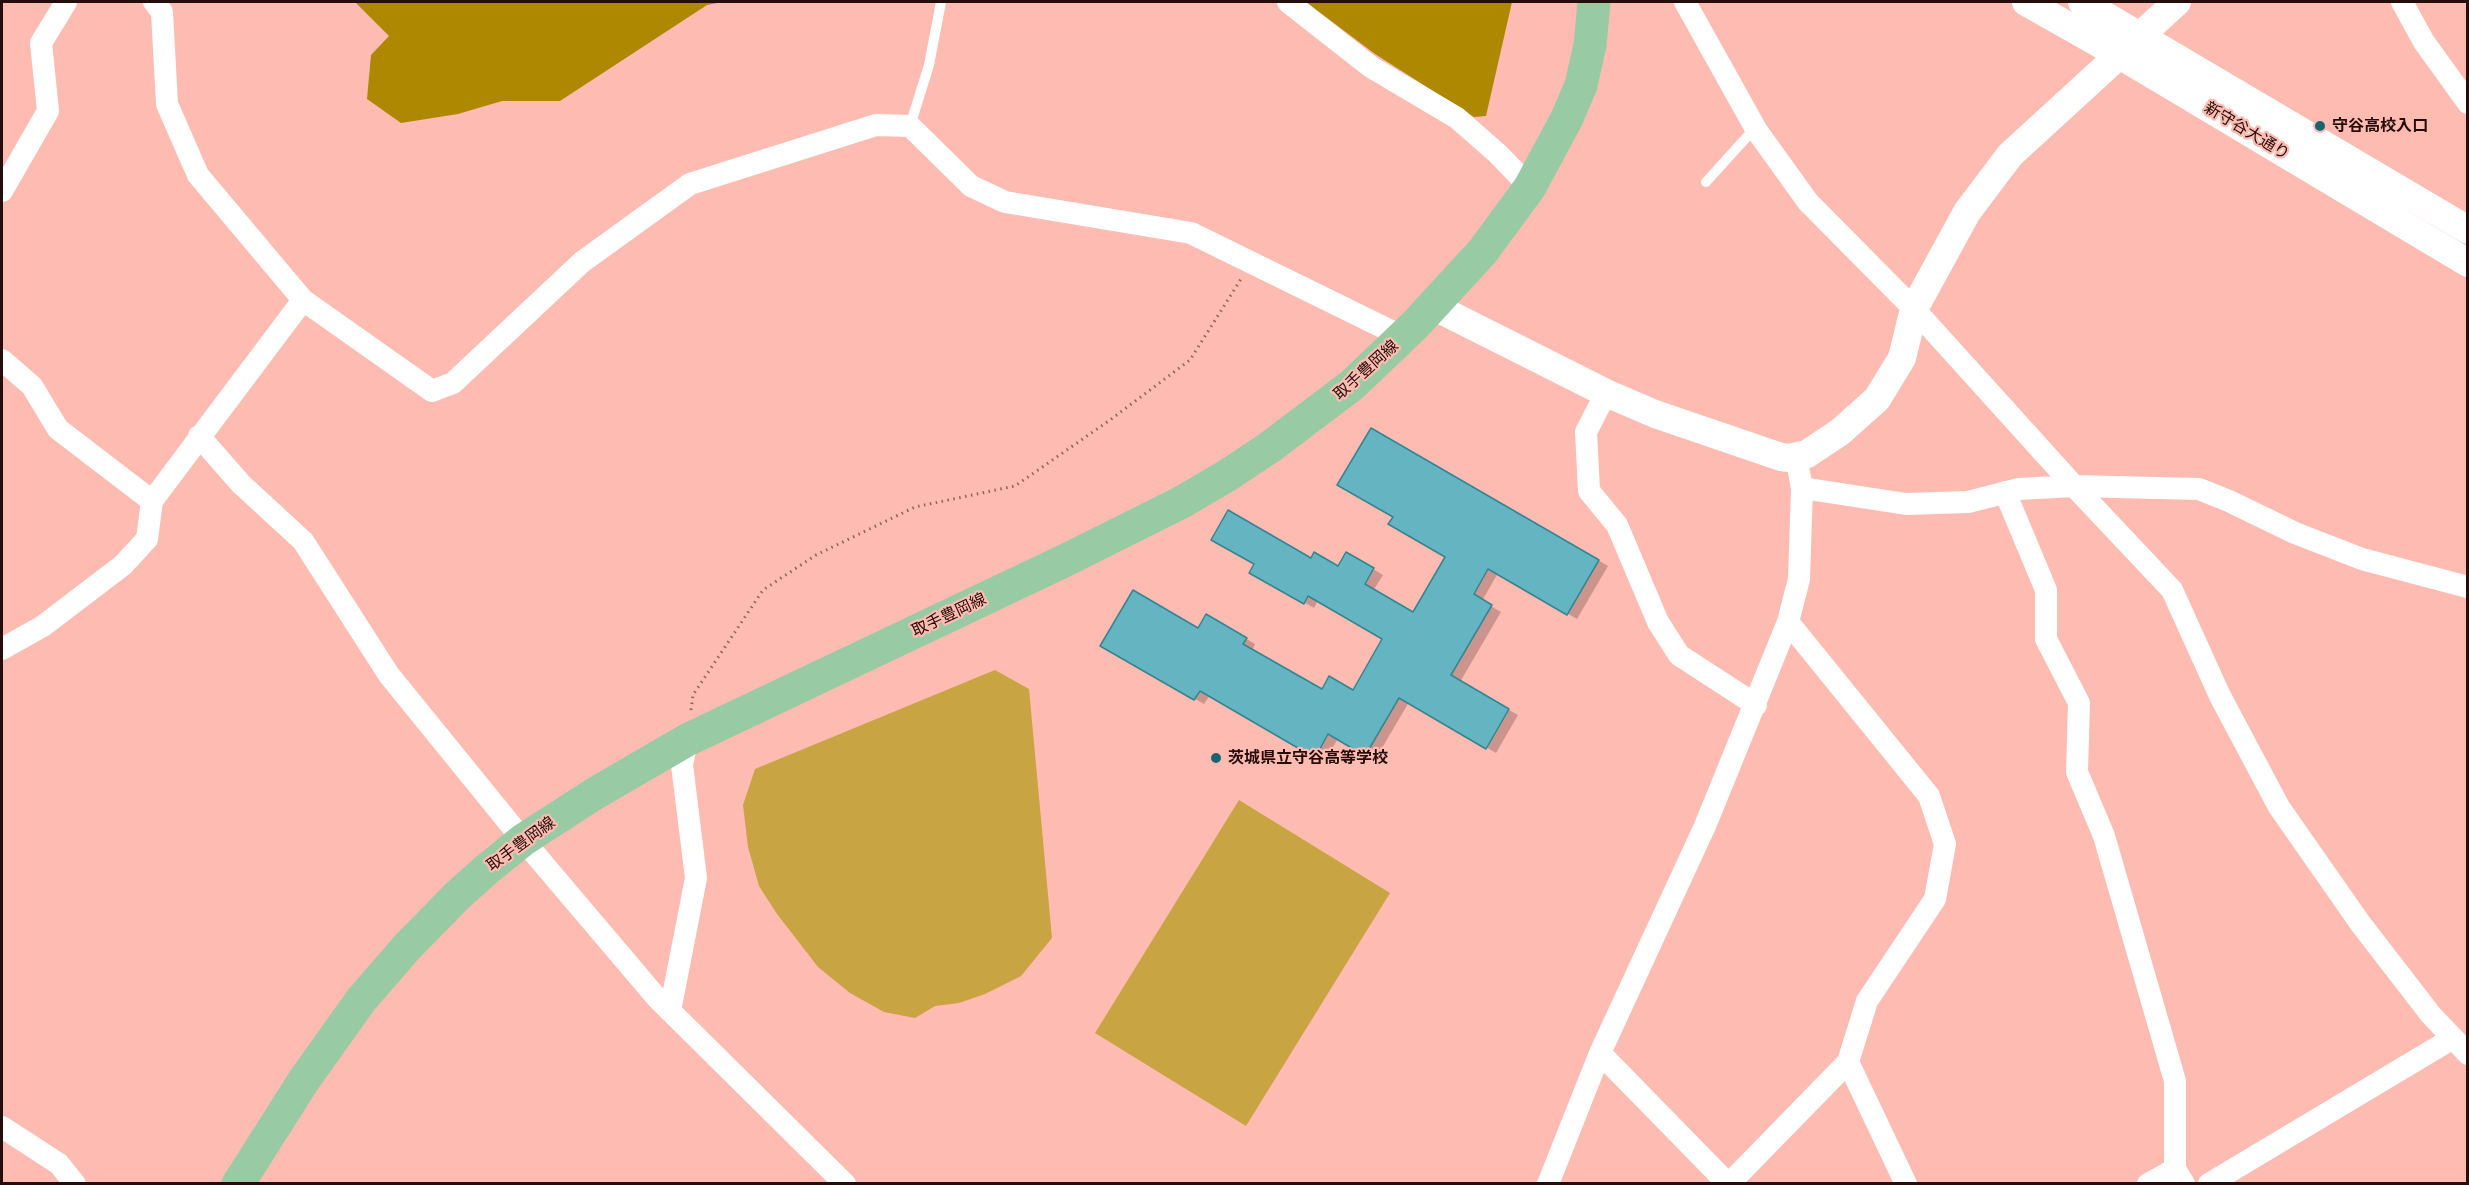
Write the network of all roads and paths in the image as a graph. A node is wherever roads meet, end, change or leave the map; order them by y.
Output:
1 (66, 2) edge
2 (156, 2) edge
3 (941, 2) edge
4 (1288, 2) edge
5 (1594, 2) edge
6 (1685, 2) edge
7 (2026, 2) edge
8 (2082, 2) edge
9 (2177, 2) edge
10 (2402, 2) edge
11 (2140, 34) junction
12 (2118, 54) junction
13 (2468, 103) edge
14 (910, 126) junction
15 (1756, 128) junction
16 (1706, 182) dead end
17 (1530, 187) junction
18 (2, 191) edge
19 (2468, 230) edge
20 (1251, 262) junction
21 (2468, 263) edge
22 (303, 300) junction
23 (1433, 306) junction
24 (1914, 309) junction
25 (1403, 337) junction
26 (2, 360) edge
27 (1605, 393) junction
28 (200, 436) junction
29 (1796, 457) junction
30 (2074, 486) junction
31 (1802, 488) junction
32 (2005, 492) junction
33 (152, 501) junction
34 (2468, 587) edge
35 (1788, 622) junction
36 (2, 649) edge
37 (1756, 705) junction
38 (687, 740) junction
39 (523, 840) junction
40 (670, 1011) junction
41 (2460, 1046) edge
42 (1600, 1053) junction
43 (1848, 1062) junction
44 (2, 1127) edge
45 (2179, 1176) edge
46 (75, 1184) edge
47 (238, 1184) edge
48 (845, 1184) edge
49 (1548, 1184) edge
50 (1729, 1184) edge
51 (1906, 1184) edge
52 (2148, 1184) edge
53 (2209, 1184) edge

1 - 18 street
2 - 22 street
3 - 14 lane
4 - 17 street
5 - 17 main road, 取手豊岡線
6 - 15 street
7 - 12 street, 新守谷大通り
8 - 11 street, 新守谷大通り
9 - 11 street
10 - 13 street
11 - 12 street
11 - 19 street, 新守谷大通り
12 - 21 street, 新守谷大通り
12 - 24 street
14 - 20 street
14 - 22 street
15 - 16 lane
15 - 24 street
17 - 23 main road, 取手豊岡線
20 - 25 street
20 - 38 path
22 - 28 street
23 - 25 main road, 取手豊岡線
23 - 27 street
24 - 29 street
24 - 30 street
25 - 38 main road, 取手豊岡線
26 - 33 street
27 - 29 street
27 - 37 street
28 - 33 street
28 - 39 street
29 - 31 street
30 - 32 street
30 - 34 street
30 - 41 street
31 - 32 street
31 - 35 street
32 - 45 street
33 - 36 street
35 - 37 street
35 - 43 street
37 - 42 street
38 - 39 main road, 取手豊岡線
38 - 40 street
39 - 40 street
39 - 47 main road, 取手豊岡線
40 - 48 street
41 - 53 street
42 - 49 street
42 - 50 street
43 - 50 street
43 - 51 street
44 - 46 street
45 - 52 street

